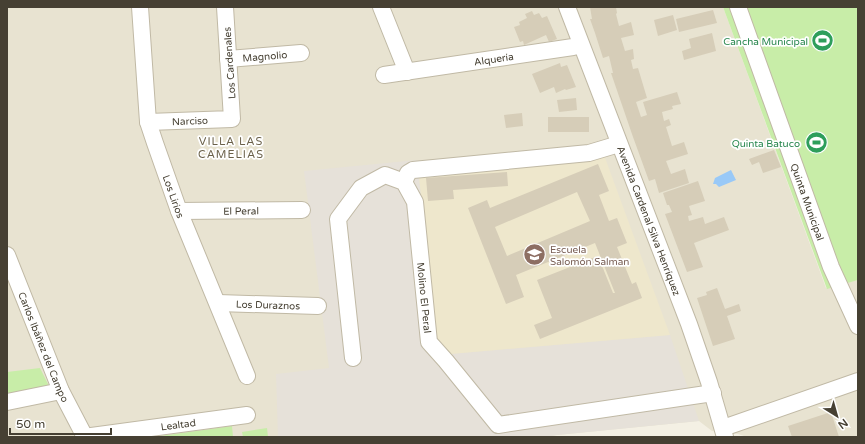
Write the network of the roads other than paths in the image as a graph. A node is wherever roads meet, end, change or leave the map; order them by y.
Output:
1 (140, 7) edge
2 (225, 7) edge
3 (381, 7) edge
4 (567, 7) edge
5 (738, 7) edge
6 (581, 45) junction
7 (301, 53) dead end
8 (228, 59) junction
9 (407, 72) junction
10 (384, 75) dead end
11 (232, 119) joint
12 (148, 122) junction
13 (619, 144) junction
14 (404, 182) junction
15 (302, 210) dead end
16 (179, 211) junction
17 (7, 255) edge
18 (218, 303) junction
19 (318, 306) dead end
20 (858, 326) edge
21 (354, 358) dead end
22 (247, 376) dead end
23 (858, 382) edge
24 (61, 391) junction
25 (713, 394) junction
26 (7, 402) edge
27 (247, 415) dead end
28 (724, 432) edge
29 (84, 437) edge

1 - 12 street, Los Lirios
2 - 8 street, Los Cardenales
3 - 9 street
4 - 6 street, Avenida Cardenal Silva Henríquez
5 - 20 street, Quinta Municipal
6 - 9 street, Alquería
6 - 13 street, Avenida Cardenal Silva Henríquez
7 - 8 street, Magnolio
8 - 11 street, Los Cardenales
9 - 10 street, Alquería
11 - 12 street, Narciso
12 - 16 street, Los Lirios
13 - 14 street
13 - 25 street, Avenida Cardenal Silva Henríquez
14 - 21 street
14 - 25 street, Molino El Peral
15 - 16 street, El Peral
16 - 18 street, Los Lirios
17 - 24 street, Carlos Ibáñez del Campo
18 - 19 street, Los Duraznos
18 - 22 street, Los Lirios
23 - 28 street
24 - 26 street
24 - 29 street, Carlos Ibáñez del Campo
25 - 28 street, Avenida Cardenal Silva Henríquez
27 - 29 street, Lealtad

